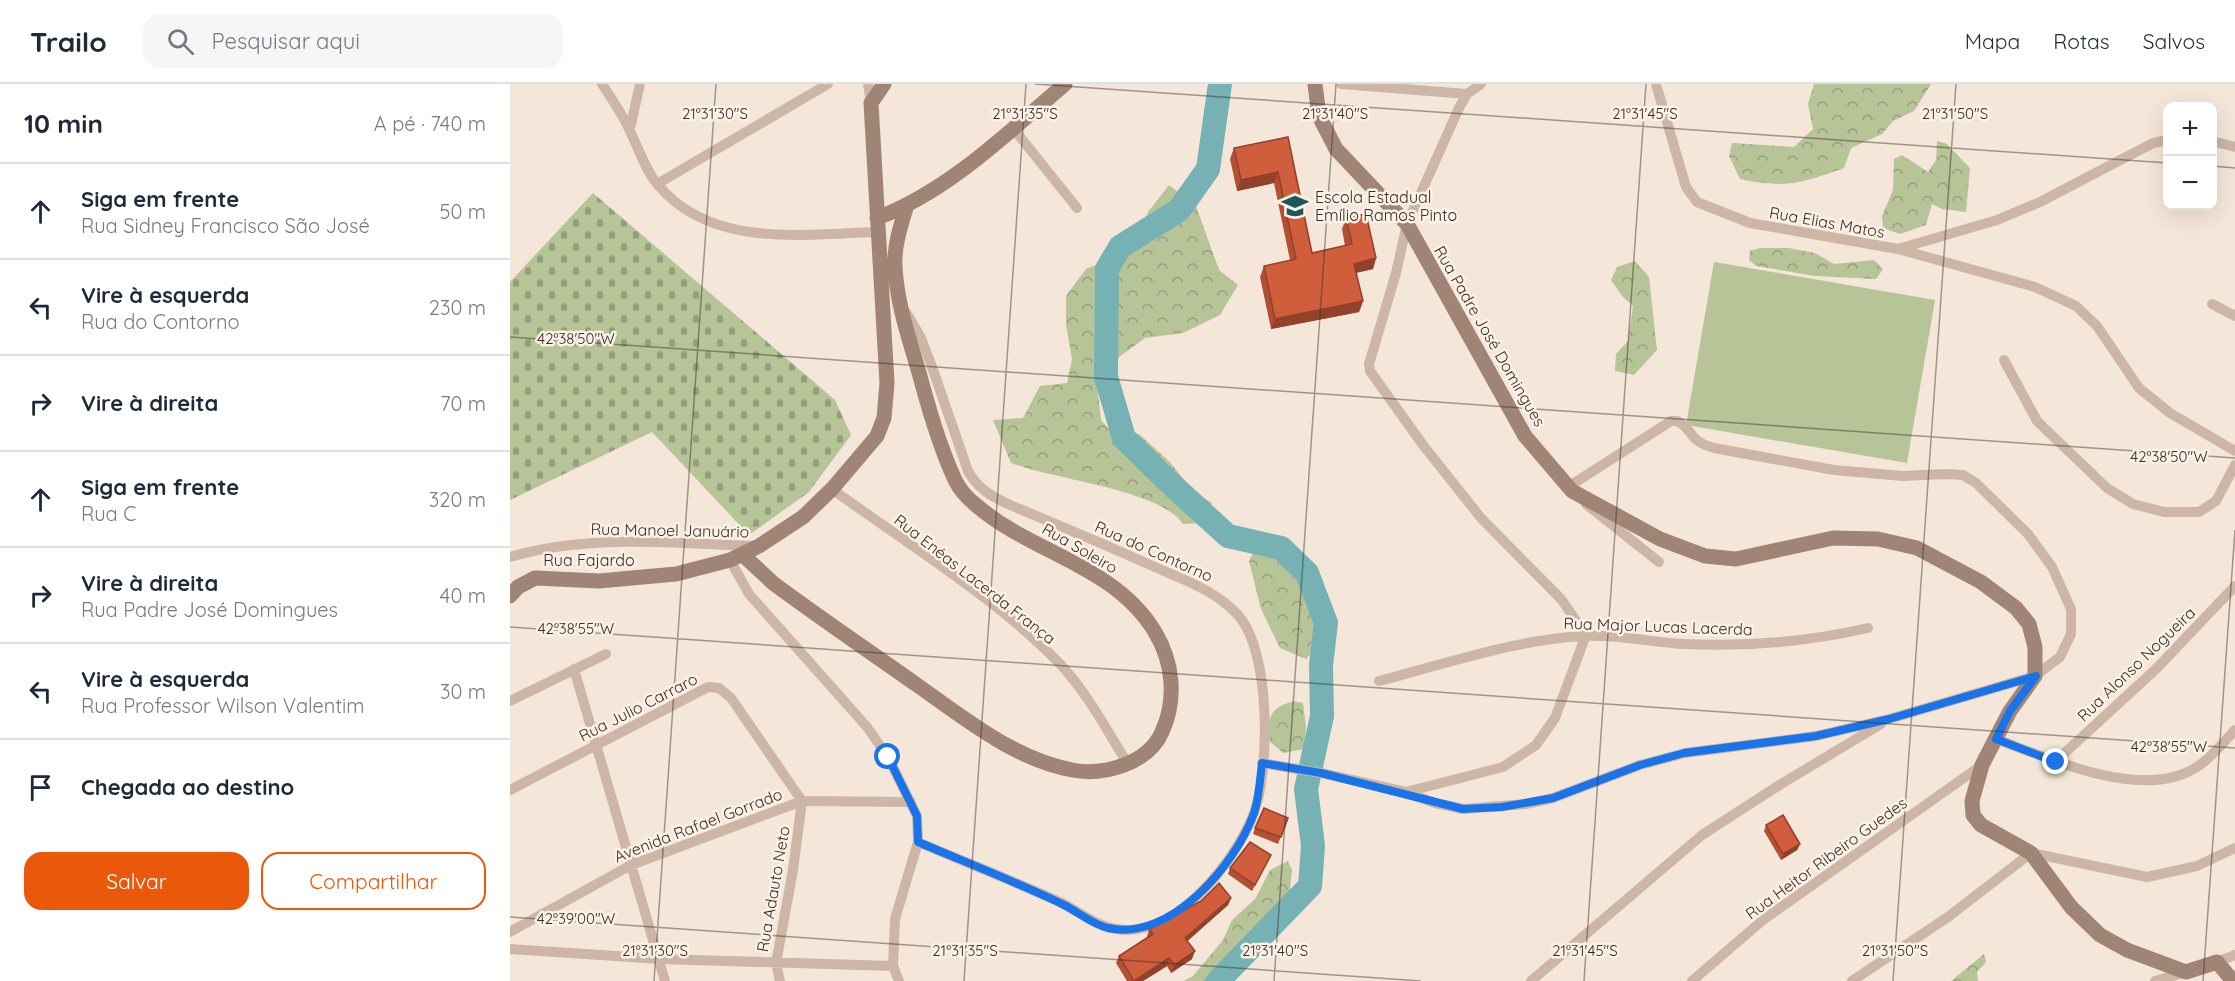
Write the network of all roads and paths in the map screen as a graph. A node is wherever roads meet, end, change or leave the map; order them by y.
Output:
1 (602, 84) edge
2 (640, 84) edge
3 (828, 84) edge
4 (868, 84) edge
5 (884, 84) edge
6 (1065, 84) edge
7 (1315, 84) edge
8 (1341, 84) edge
9 (1482, 84) edge
10 (1656, 84) edge
11 (1467, 94) junction
12 (871, 103) junction
13 (1013, 128) junction
14 (630, 129) junction
15 (2163, 141) edge
16 (2217, 142) edge
17 (2235, 147) edge
18 (657, 184) junction
19 (906, 208) junction
20 (1077, 208) dead end
21 (1407, 224) junction
22 (878, 225) junction
23 (1898, 249) junction
24 (897, 298) junction
25 (2212, 304) dead end
26 (2235, 316) edge
27 (2004, 360) dead end
28 (2235, 451) edge
29 (2235, 465) edge
30 (832, 489) junction
31 (1570, 489) junction
32 (759, 546) junction
33 (510, 557) edge
34 (736, 557) junction
35 (1659, 562) dead end
36 (2235, 586) edge
37 (510, 596) edge
38 (1869, 628) dead end
39 (1586, 636) junction
40 (606, 654) dead end
41 (574, 669) junction
42 (2036, 676) junction
43 (1378, 681) dead end
44 (510, 701) edge
45 (1889, 719) junction
46 (2235, 730) edge
47 (1996, 739) junction
48 (598, 744) junction
49 (2056, 762) junction
50 (1262, 763) junction
51 (1128, 764) junction
52 (1982, 765) junction
53 (510, 790) edge
54 (1406, 792) junction
55 (802, 801) junction
56 (911, 802) junction
57 (918, 842) junction
58 (2235, 848) edge
59 (2031, 854) junction
60 (631, 865) junction
61 (510, 932) edge
62 (510, 949) edge
63 (2235, 955) edge
64 (660, 959) junction
65 (2217, 962) junction
66 (776, 963) junction
67 (893, 966) junction
68 (2186, 972) junction
69 (665, 981) edge
70 (780, 981) edge
71 (899, 981) edge
72 (1531, 981) edge
73 (1692, 981) edge
74 (1852, 981) edge
75 (2155, 981) edge
76 (2232, 981) edge

1 - 14 street
2 - 14 street
3 - 18 street
4 - 12 street
5 - 12 street
6 - 13 street
7 - 21 street, Rua Padre José Domingues
8 - 11 street
9 - 11 street
10 - 23 street, Rua Elias Matos
11 - 21 street
12 - 22 street, Rua Fajardo
13 - 19 street
13 - 20 street
14 - 18 street
15 - 23 street, Rua Elias Matos
16 - 17 street
18 - 22 street
19 - 22 street
19 - 24 street, Rua Soleiro
21 - 31 street, Rua Padre José Domingues
21 - 39 street
22 - 30 street, Rua Fajardo
23 - 28 street
24 - 50 street, Rua do Contorno
24 - 51 street, Rua Soleiro
25 - 26 street
27 - 29 street
30 - 32 street, Rua Fajardo
30 - 51 street, Rua Enéas Lacerda França
31 - 35 street
31 - 42 street, Rua Padre José Domingues
31 - 42 street
32 - 33 street, Rua Manoel Januário
32 - 34 street, Rua Fajardo
34 - 37 street, Rua Fajardo
34 - 51 street, Rua Soleiro
34 - 56 street
36 - 49 street, Rua Alonso Nogueira
38 - 39 street, Rua Major Lucas Lacerda
39 - 43 street, Rua Major Lucas Lacerda
39 - 54 street
40 - 41 street
41 - 44 street
41 - 48 street
42 - 45 street
42 - 47 street
45 - 54 street
45 - 72 street
46 - 49 street
47 - 49 street
47 - 52 street
48 - 53 street, Rua Julio Carraro
48 - 55 street, Rua Julio Carraro
48 - 60 street
50 - 54 street
50 - 57 street, Rua do Contorno
52 - 59 street
52 - 73 street, Rua Heitor Ribeiro Guedes
55 - 56 street, Avenida Rafael Gorrado
55 - 60 street, Avenida Rafael Gorrado
55 - 66 street, Rua Adauto Neto
56 - 57 street
57 - 67 street
58 - 59 street
59 - 68 street
59 - 74 street
60 - 61 street, Avenida Rafael Gorrado
60 - 64 street
62 - 64 street
63 - 65 street
64 - 66 street
64 - 69 street
65 - 68 street
65 - 76 street
66 - 67 street
66 - 70 street, Rua Adauto Neto
67 - 71 street
68 - 75 street

